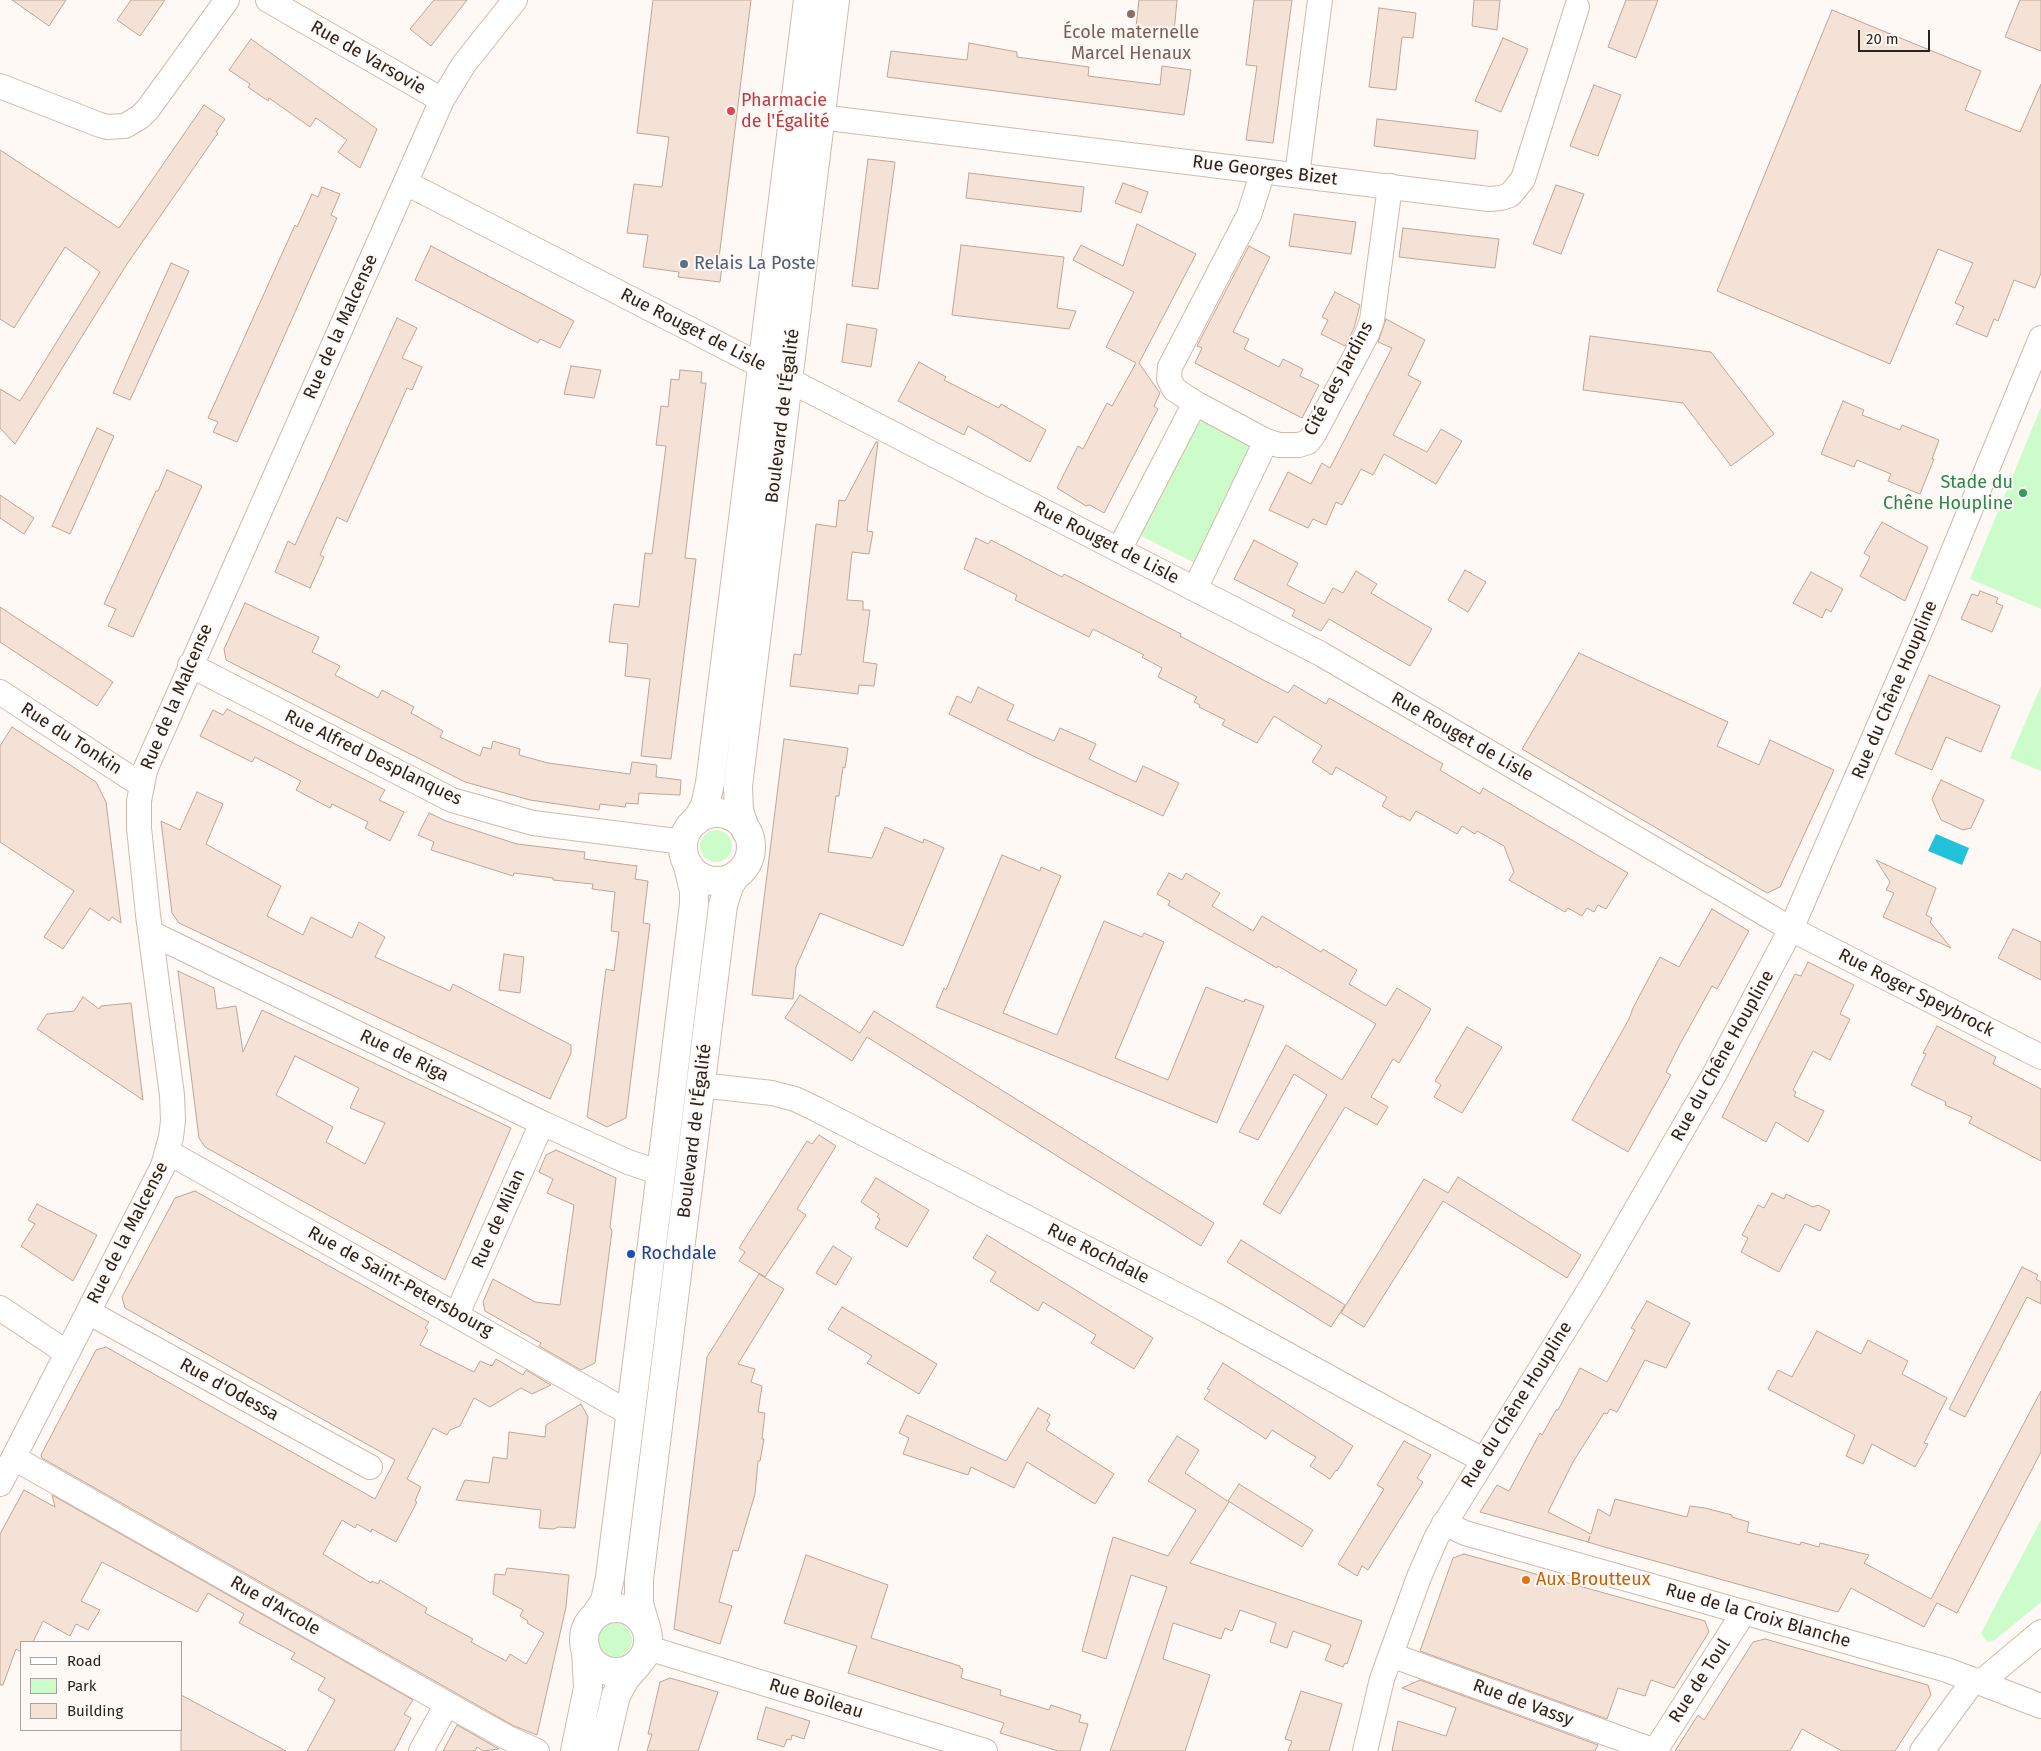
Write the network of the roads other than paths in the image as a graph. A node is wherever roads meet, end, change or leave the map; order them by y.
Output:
1 (227, 0) edge
2 (515, 0) edge
3 (808, 0) edge
4 (835, 0) edge
5 (1320, 0) edge
6 (273, 1) edge
7 (1577, 7) dead end
8 (0, 86) edge
9 (442, 100) junction
10 (820, 117) junction
11 (1263, 171) junction
12 (1296, 175) junction
13 (406, 183) junction
14 (1390, 186) junction
15 (2041, 338) edge
16 (762, 366) junction
17 (788, 379) junction
18 (1195, 403) junction
19 (1266, 441) junction
20 (1119, 550) junction
21 (1195, 589) junction
22 (190, 665) junction
23 (0, 692) edge
24 (141, 785) junction
25 (746, 830) junction
26 (689, 843) junction
27 (736, 875) junction
28 (1791, 929) junction
29 (151, 933) junction
30 (2041, 1056) edge
31 (700, 1084) junction
32 (542, 1123) junction
33 (168, 1152) junction
34 (661, 1173) junction
35 (0, 1308) edge
36 (88, 1312) junction
37 (457, 1314) junction
38 (67, 1353) junction
39 (631, 1414) junction
40 (14, 1458) junction
41 (1483, 1460) junction
42 (370, 1467) dead end
43 (0, 1484) edge
44 (1444, 1523) junction
45 (1744, 1612) junction
46 (595, 1616) junction
47 (2041, 1632) edge
48 (644, 1647) junction
49 (586, 1650) junction
50 (1390, 1655) junction
51 (1977, 1681) junction
52 (447, 1704) junction
53 (2041, 1706) edge
54 (421, 1751) edge
55 (537, 1751) edge
56 (574, 1751) edge
57 (603, 1751) edge
58 (985, 1751) edge
59 (1365, 1751) edge
60 (1655, 1751) edge
61 (1922, 1751) edge

1 - 8 street
2 - 9 street, Rue de la Malcense
3 - 16 main road, Boulevard de l'Égalité
4 - 10 main road, Boulevard de l'Égalité
5 - 12 street
6 - 9 street, Rue de Varsovie
7 - 14 street, Rue Georges Bizet
9 - 13 street, Rue de la Malcense
10 - 11 street, Rue Georges Bizet
10 - 17 main road, Boulevard de l'Égalité
11 - 12 street, Rue Georges Bizet
11 - 18 street, Cité des Jardins
12 - 14 street, Rue Georges Bizet
13 - 16 street, Rue Rouget de Lisle
13 - 22 street, Rue de la Malcense
14 - 19 street, Cité des Jardins
15 - 28 street, Rue du Chêne Houpline
16 - 17 street, Rue Rouget de Lisle
16 - 26 main road, Boulevard de l'Égalité
17 - 20 street, Rue Rouget de Lisle
17 - 25 main road, Boulevard de l'Égalité
18 - 19 street, Cité des Jardins
18 - 20 street
19 - 21 street
20 - 21 street, Rue Rouget de Lisle
21 - 28 street, Rue Rouget de Lisle
22 - 24 street, Rue de la Malcense
22 - 26 street, Rue Alfred Desplanques
23 - 24 street, Rue du Tonkin
24 - 29 street, Rue de la Malcense
25 - 26 main road
25 - 27 main road
26 - 27 main road
26 - 34 main road, Boulevard de l'Égalité
27 - 31 main road, Boulevard de l'Égalité
28 - 30 street, Rue Roger Speybrock
28 - 41 street, Rue du Chêne Houpline
29 - 32 street, Rue de Riga
29 - 33 street, Rue de la Malcense
31 - 41 street, Rue Rochdale
31 - 48 main road, Boulevard de l'Égalité
32 - 34 street, Rue de Riga
32 - 37 street, Rue de Milan
33 - 36 street, Rue de la Malcense
33 - 37 street, Rue de Saint-Petersbourg
34 - 39 main road, Boulevard de l'Égalité
35 - 38 street
36 - 38 street, Rue de la Malcense
36 - 42 street, Rue d'Odessa
37 - 39 street, Rue de Saint-Petersbourg
38 - 40 street, Rue de la Malcense
39 - 46 main road, Boulevard de l'Égalité
40 - 43 street, Rue de la Malcense
40 - 52 street, Rue d'Arcole
41 - 44 street, Rue du Chêne Houpline
44 - 45 street, Rue de la Croix Blanche
44 - 50 street, Rue du Chêne Houpline
45 - 51 street, Rue de la Croix Blanche
45 - 60 street, Rue de Toul
46 - 48 main road
46 - 49 main road
47 - 51 street
48 - 49 main road
48 - 57 main road
48 - 58 street, Rue Boileau
49 - 56 main road
50 - 59 street, Rue du Chêne Houpline
50 - 60 street, Rue de Vassy
51 - 53 street, Rue de la Croix Blanche
51 - 61 street
52 - 54 street
52 - 55 street, Rue d'Arcole

